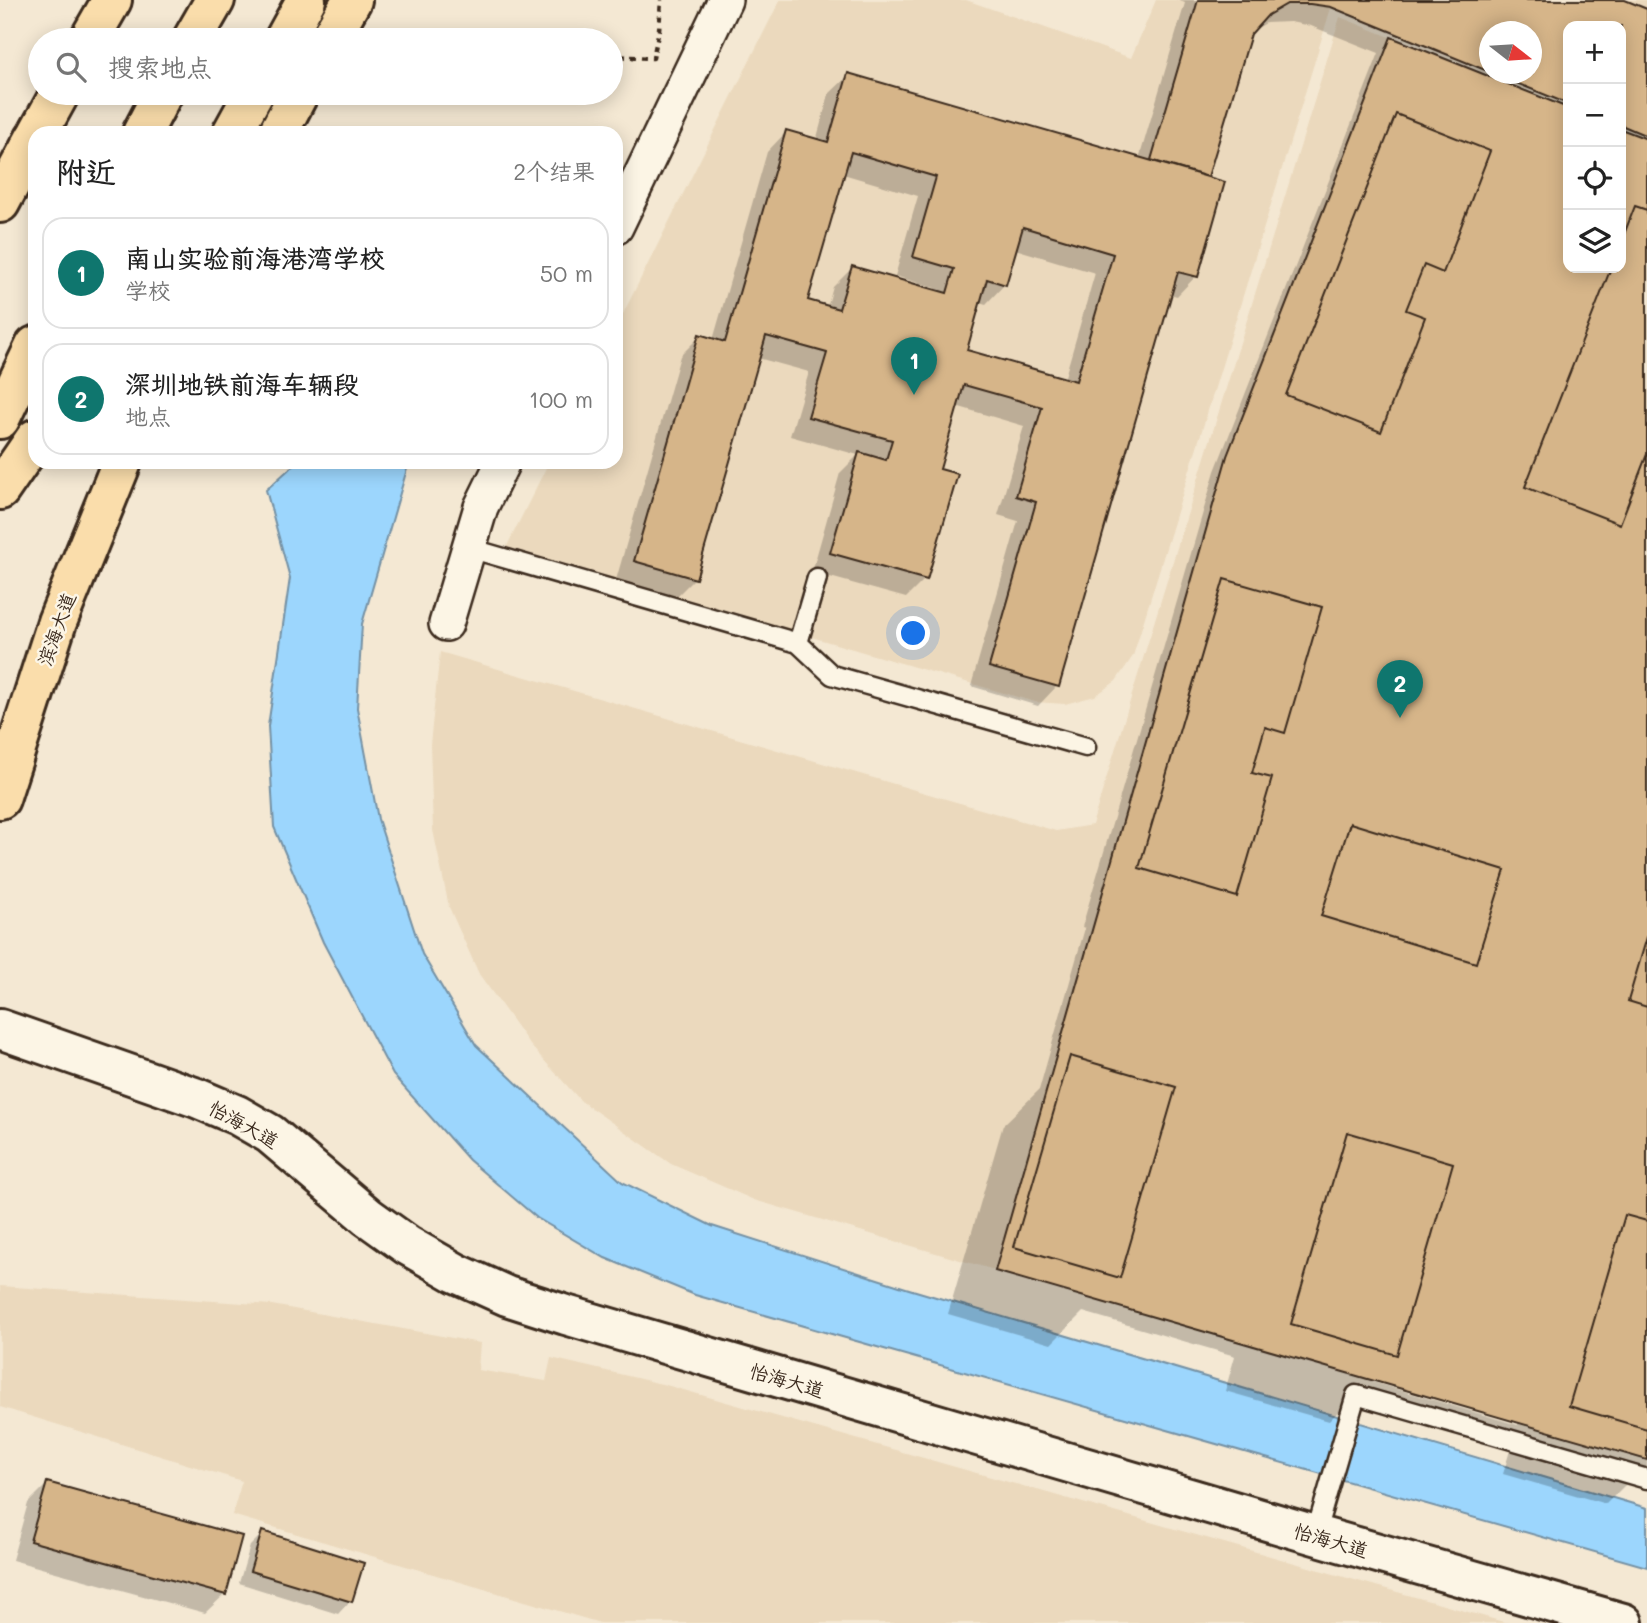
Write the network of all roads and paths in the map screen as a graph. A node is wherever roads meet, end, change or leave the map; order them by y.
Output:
1 (112, 0) edge
2 (215, 0) edge
3 (306, 0) edge
4 (352, 0) edge
5 (661, 0) edge
6 (725, 0) edge
7 (96, 28) edge
8 (199, 28) edge
9 (291, 28) edge
10 (336, 28) edge
11 (623, 57) edge
12 (53, 105) edge
13 (157, 105) edge
14 (247, 105) edge
15 (293, 105) edge
16 (42, 126) edge
17 (146, 126) edge
18 (236, 126) edge
19 (282, 126) edge
20 (28, 151) edge
21 (0, 202) edge
22 (623, 212) edge
23 (28, 361) edge
24 (0, 419) edge
25 (28, 449) edge
26 (119, 469) edge
27 (500, 469) edge
28 (0, 490) edge
29 (469, 548) junction
30 (817, 578) dead end
31 (446, 624) dead end
32 (797, 643) junction
33 (1086, 747) dead end
34 (0, 799) edge
35 (0, 1029) edge
36 (1647, 1479) edge
37 (1315, 1535) junction
38 (1623, 1623) edge

1 - 7 main road
2 - 8 main road
3 - 9 main road
4 - 10 main road
5 - 11 path
6 - 22 street
12 - 16 main road
13 - 17 main road
14 - 18 main road
15 - 19 main road
20 - 21 main road
23 - 24 main road
25 - 28 main road
26 - 34 main road, 滨海大道
27 - 29 street
29 - 31 street
29 - 32 lane
30 - 32 lane
32 - 33 lane
35 - 37 street, 怡海大道
36 - 37 lane
37 - 38 street, 怡海大道

